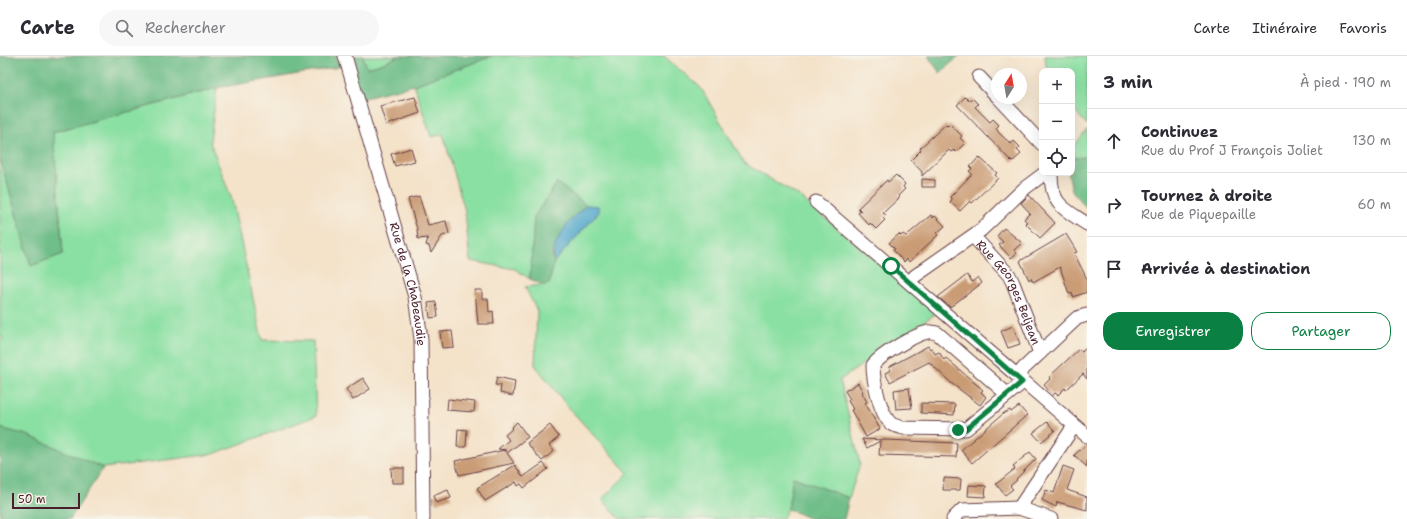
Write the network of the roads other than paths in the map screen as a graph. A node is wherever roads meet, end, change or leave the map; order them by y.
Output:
1 (345, 56) edge
2 (979, 77) dead end
3 (991, 90) edge
4 (1005, 104) edge
5 (1039, 141) edge
6 (1041, 176) edge
7 (1050, 176) edge
8 (816, 202) dead end
9 (1087, 224) edge
10 (973, 236) junction
11 (915, 276) dead end
12 (1087, 315) edge
13 (1040, 352) junction
14 (1023, 375) junction
15 (1007, 394) junction
16 (1074, 426) junction
17 (1087, 436) edge
18 (1019, 508) junction
19 (423, 519) edge
20 (953, 519) edge
21 (1051, 519) edge

1 - 19 street, Rue de la Chabeaudie
2 - 3 street
4 - 5 street
6 - 10 street, Rue Georges Beljean
7 - 9 street
8 - 14 street
10 - 11 street, Rue Georges Beljean
10 - 13 street, Rue Georges Beljean
12 - 13 street, Rue Georges Beljean
13 - 14 street, Rue Georges Beljean
14 - 15 street, Rue Georges Beljean
14 - 16 street
15 - 15 street, Rue Georges Beljean
16 - 17 street
16 - 18 street
18 - 20 street
18 - 21 street

